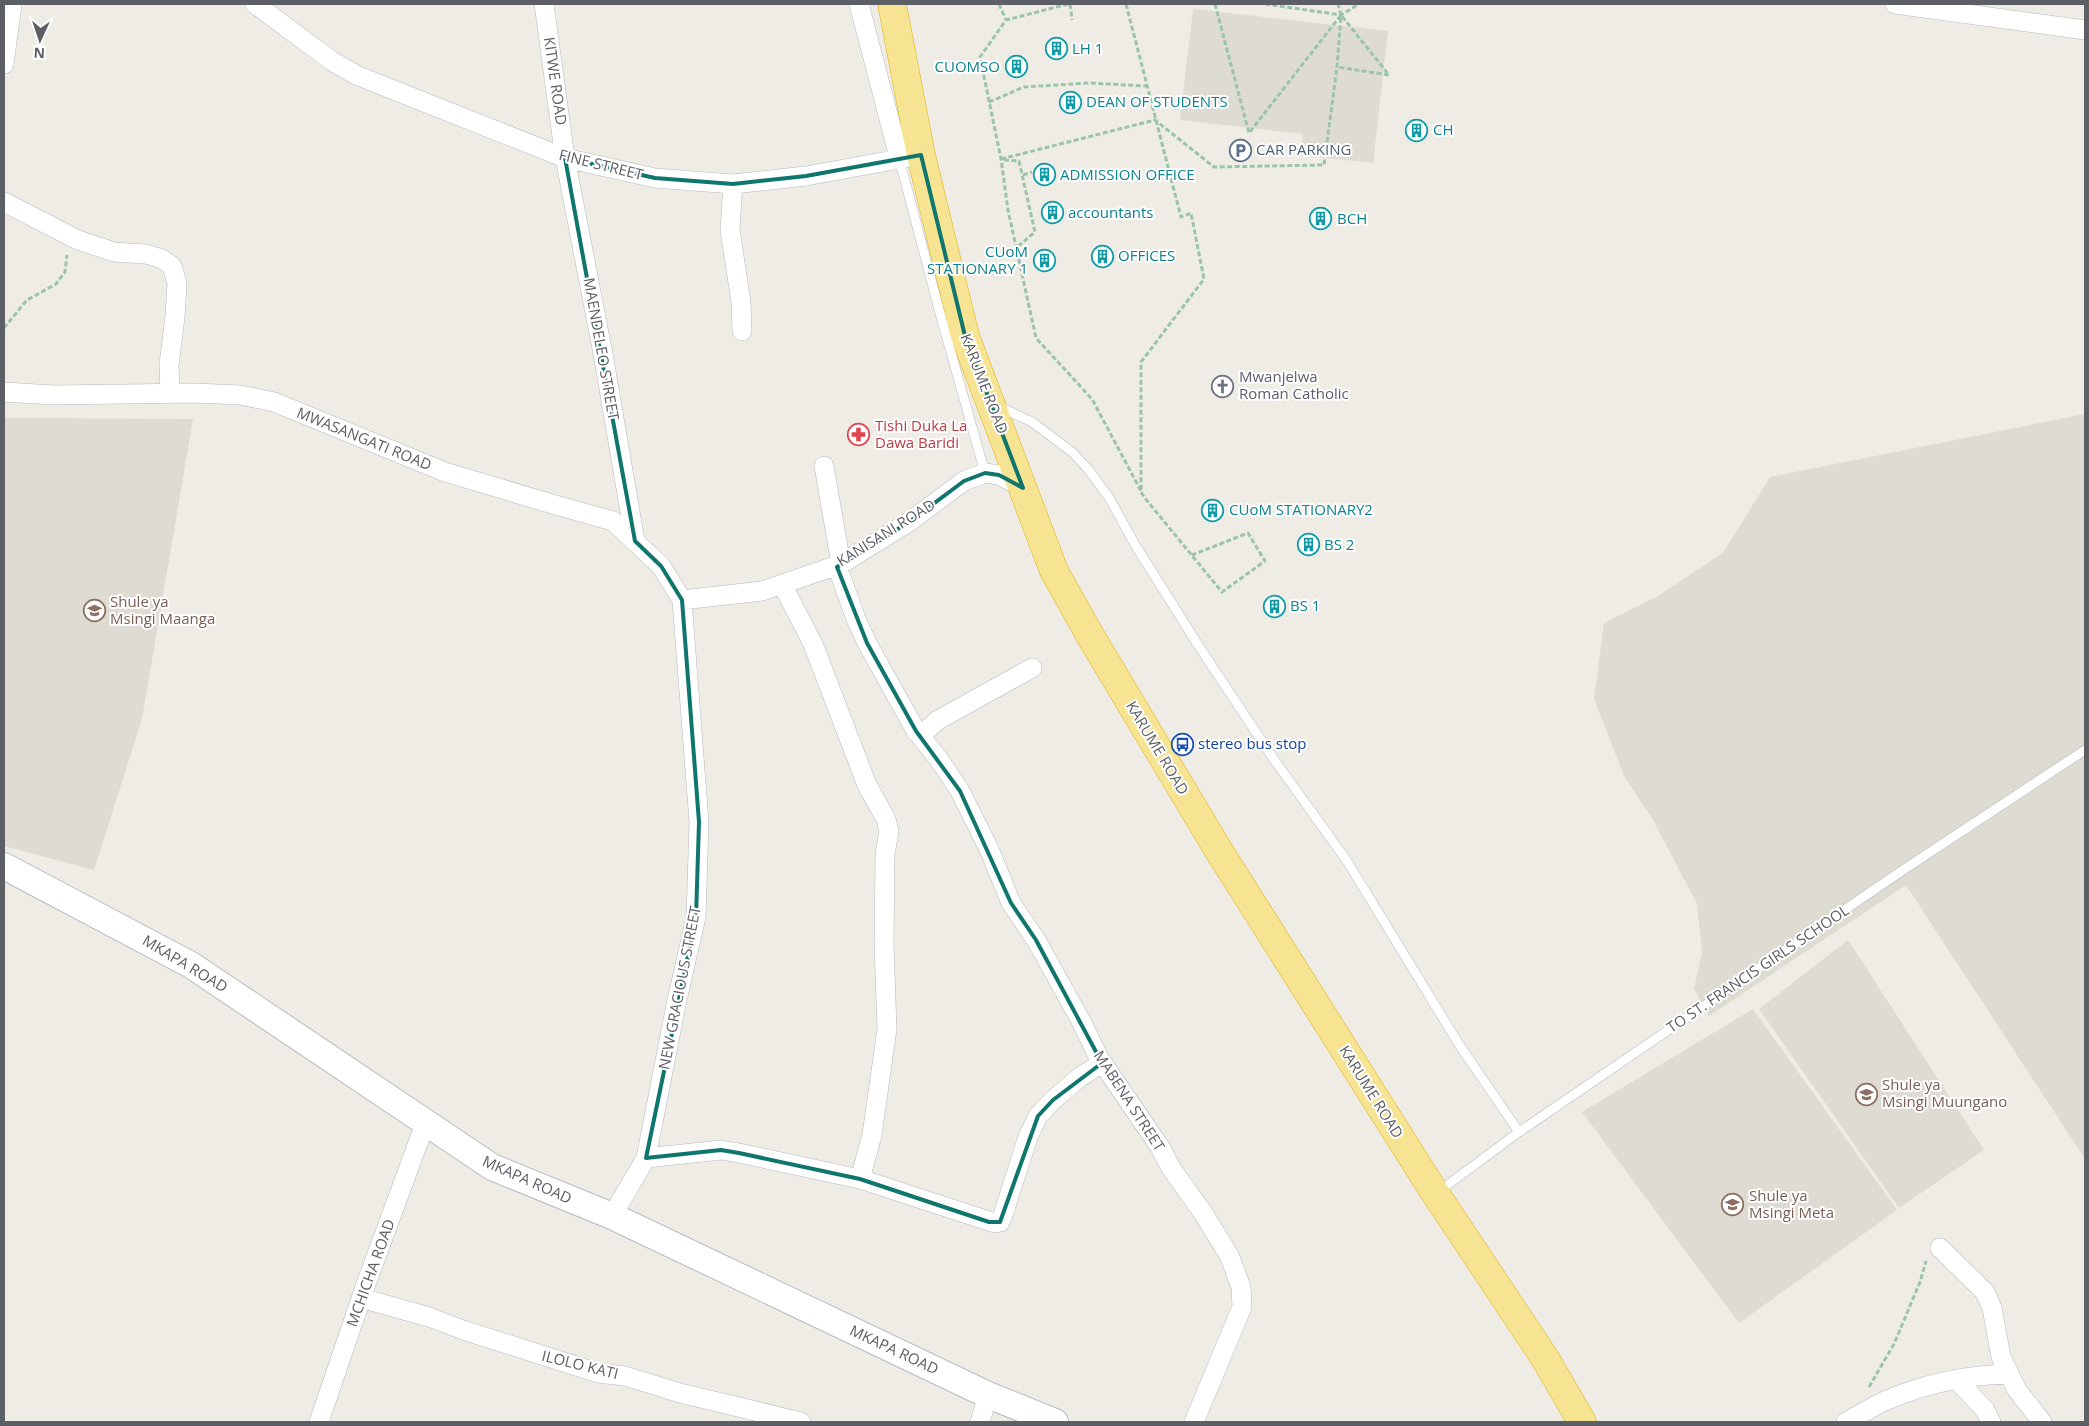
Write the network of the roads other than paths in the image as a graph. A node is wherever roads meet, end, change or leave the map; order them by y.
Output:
1 (12, 4) edge
2 (255, 4) edge
3 (544, 4) edge
4 (859, 4) edge
5 (892, 4) edge
6 (1895, 4) edge
7 (1976, 9) edge
8 (2085, 30) edge
9 (4, 64) edge
10 (910, 156) junction
11 (566, 158) junction
12 (733, 184) junction
13 (4, 202) edge
14 (742, 331) dead end
15 (4, 392) edge
16 (170, 393) junction
17 (991, 403) junction
18 (824, 466) dead end
19 (985, 473) junction
20 (1023, 488) junction
21 (635, 541) junction
22 (839, 565) junction
23 (782, 584) junction
24 (682, 600) junction
25 (1032, 668) dead end
26 (918, 734) junction
27 (2085, 750) edge
28 (4, 866) edge
29 (1102, 1063) junction
30 (425, 1124) junction
31 (1520, 1132) junction
32 (646, 1158) junction
33 (860, 1179) junction
34 (1435, 1193) junction
35 (612, 1216) junction
36 (1933, 1252) road end
37 (361, 1298) junction
38 (2009, 1374) junction
39 (1956, 1379) junction
40 (988, 1395) junction
41 (318, 1422) edge
42 (801, 1422) edge
43 (980, 1422) edge
44 (1055, 1422) edge
45 (1194, 1422) edge
46 (1582, 1422) edge
47 (1847, 1422) edge
48 (1991, 1422) edge
49 (2042, 1422) edge

1 - 9 street
2 - 11 street, FINE STREET
3 - 11 street, KITWE ROAD
4 - 10 street
5 - 10 highway, KARUME ROAD
6 - 7 street
7 - 8 street
10 - 12 street, FINE STREET
10 - 17 highway, KARUME ROAD
10 - 19 lane
11 - 12 street, FINE STREET
11 - 21 street, MAENDELEO STREET
12 - 14 street
13 - 16 street
15 - 16 street, MWASANGATI ROAD
16 - 21 street, MWASANGATI ROAD
17 - 20 highway, KARUME ROAD
17 - 31 lane
18 - 22 street, MABENA STREET
19 - 20 street
19 - 22 street, KANISANI ROAD
20 - 34 highway, KARUME ROAD
21 - 24 street, MWASANGATI ROAD
22 - 23 street, KANISANI ROAD
22 - 26 street, MABENA STREET
23 - 24 street, KANISANI ROAD
23 - 33 street
24 - 32 street, NEW GRACIOUS STREET
25 - 26 street
26 - 29 street, MABENA STREET
27 - 31 lane, TO ST. FRANCIS GIRLS SCHOOL
28 - 30 street, MKAPA ROAD
29 - 33 street
29 - 45 street, MABENA STREET
30 - 35 street, MKAPA ROAD
30 - 37 street, MCHICHA ROAD
31 - 34 lane, TO ST. FRANCIS GIRLS SCHOOL
32 - 33 street
32 - 35 street, NEW GRACIOUS STREET
34 - 46 highway, KARUME ROAD
35 - 40 street, MKAPA ROAD
36 - 38 street
37 - 41 street, MCHICHA ROAD
37 - 42 street, ILOLO KATI
38 - 39 street
38 - 49 street
39 - 47 street
39 - 48 street
40 - 43 street
40 - 44 street, MKAPA ROAD

